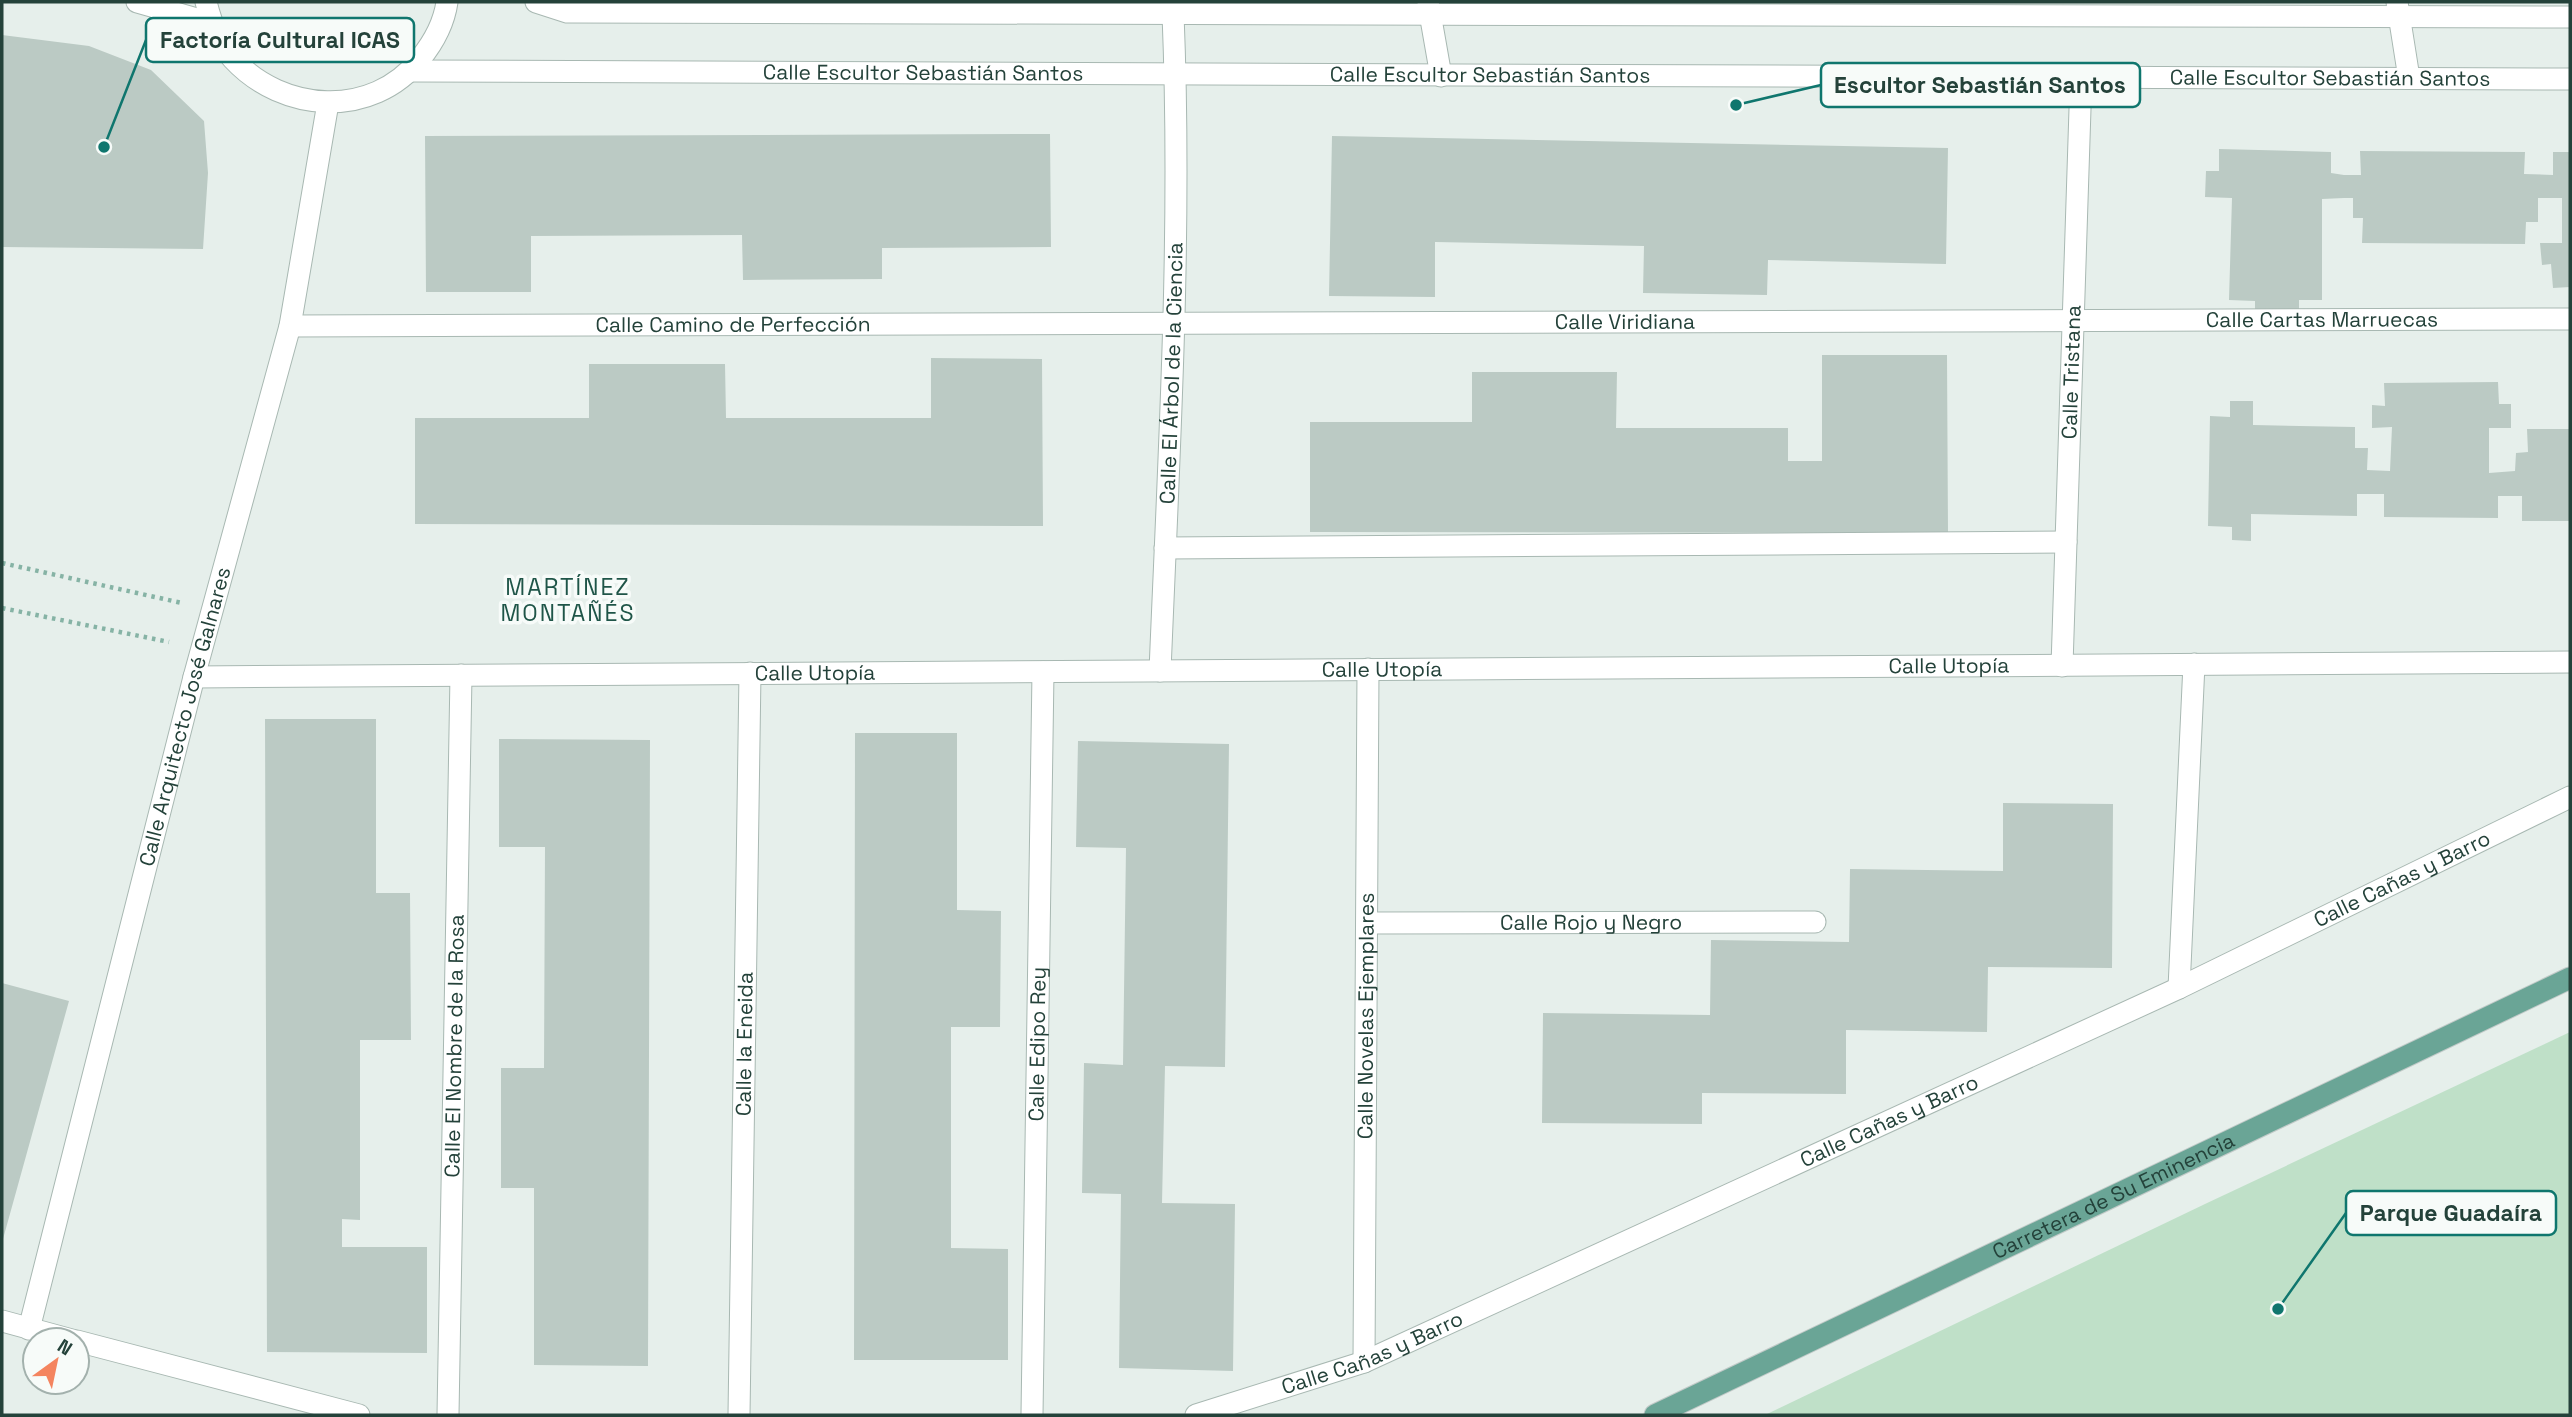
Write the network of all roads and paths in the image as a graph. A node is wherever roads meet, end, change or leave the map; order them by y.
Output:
1 (137, 2) edge
2 (206, 2) edge
3 (447, 2) edge
4 (536, 2) edge
5 (1429, 8) edge
6 (2399, 9) edge
7 (1173, 14) junction
8 (2570, 17) edge
9 (211, 23) junction
10 (410, 71) junction
11 (1176, 75) junction
12 (1441, 76) junction
13 (2081, 78) junction
14 (2409, 78) junction
15 (2570, 79) edge
16 (328, 103) junction
17 (2570, 319) edge
18 (2073, 320) junction
19 (1176, 323) junction
20 (290, 326) junction
21 (2066, 542) junction
22 (1165, 548) junction
23 (2, 563) edge
24 (2, 608) edge
25 (212, 609) junction
26 (201, 648) junction
27 (2570, 662) edge
28 (2194, 664) junction
29 (2062, 666) junction
30 (1368, 669) junction
31 (1160, 671) junction
32 (1043, 672) junction
33 (750, 673) junction
34 (461, 676) junction
35 (194, 677) junction
36 (2570, 797) edge
37 (1815, 922) dead end
38 (1367, 923) junction
39 (2570, 978) edge
40 (2179, 988) junction
41 (2, 1321) edge
42 (30, 1326) edge
43 (21, 1327) edge
44 (91, 1345) edge
45 (1364, 1362) junction
46 (359, 1415) edge
47 (448, 1415) edge
48 (738, 1415) edge
49 (1032, 1415) edge
50 (1196, 1415) edge
51 (1655, 1415) edge

1 - 9 street
2 - 9 street
3 - 10 street
4 - 7 street
5 - 6 street
5 - 7 street
5 - 12 street
6 - 8 street
6 - 14 street
7 - 11 street, Calle El Árbol de la Ciencia
9 - 16 street
10 - 11 street, Calle Escultor Sebastián Santos
10 - 16 street
11 - 12 street, Calle Escultor Sebastián Santos
11 - 19 street, Calle El Árbol de la Ciencia
12 - 13 street, Calle Escultor Sebastián Santos
13 - 14 street, Calle Escultor Sebastián Santos
13 - 18 street, Calle Tristana
14 - 15 street, Calle Escultor Sebastián Santos
16 - 20 street, Calle Arquitecto José Galnares
17 - 18 street, Calle Cartas Marruecas
18 - 19 street, Calle Viridiana
18 - 21 street, Calle Tristana
19 - 20 street, Calle Camino de Perfección
19 - 22 street, Calle El Árbol de la Ciencia
20 - 25 street, Calle Arquitecto José Galnares
21 - 22 street
21 - 29 street, Calle Tristana
22 - 31 street, Calle El Árbol de la Ciencia
23 - 25 path
24 - 26 path
25 - 26 street, Calle Arquitecto José Galnares
26 - 35 street, Calle Arquitecto José Galnares
27 - 28 street, Calle Utopía
28 - 29 street, Calle Utopía
28 - 40 street
29 - 30 street, Calle Utopía
30 - 31 street, Calle Utopía
30 - 38 street, Calle Novelas Ejemplares
31 - 32 street, Calle Utopía
32 - 33 street, Calle Utopía
32 - 49 street, Calle Edipo Rey
33 - 34 street, Calle Utopía
33 - 48 street, Calle la Eneida
34 - 35 street, Calle Utopía
34 - 47 street, Calle El Nombre de la Rosa
35 - 42 street, Calle Arquitecto José Galnares
36 - 40 street, Calle Cañas y Barro
37 - 38 street, Calle Rojo y Negro
38 - 45 street, Calle Novelas Ejemplares
39 - 51 main road, Carretera de Su Eminencia
40 - 45 street, Calle Cañas y Barro
41 - 43 street
44 - 46 street
45 - 50 street, Calle Cañas y Barro

